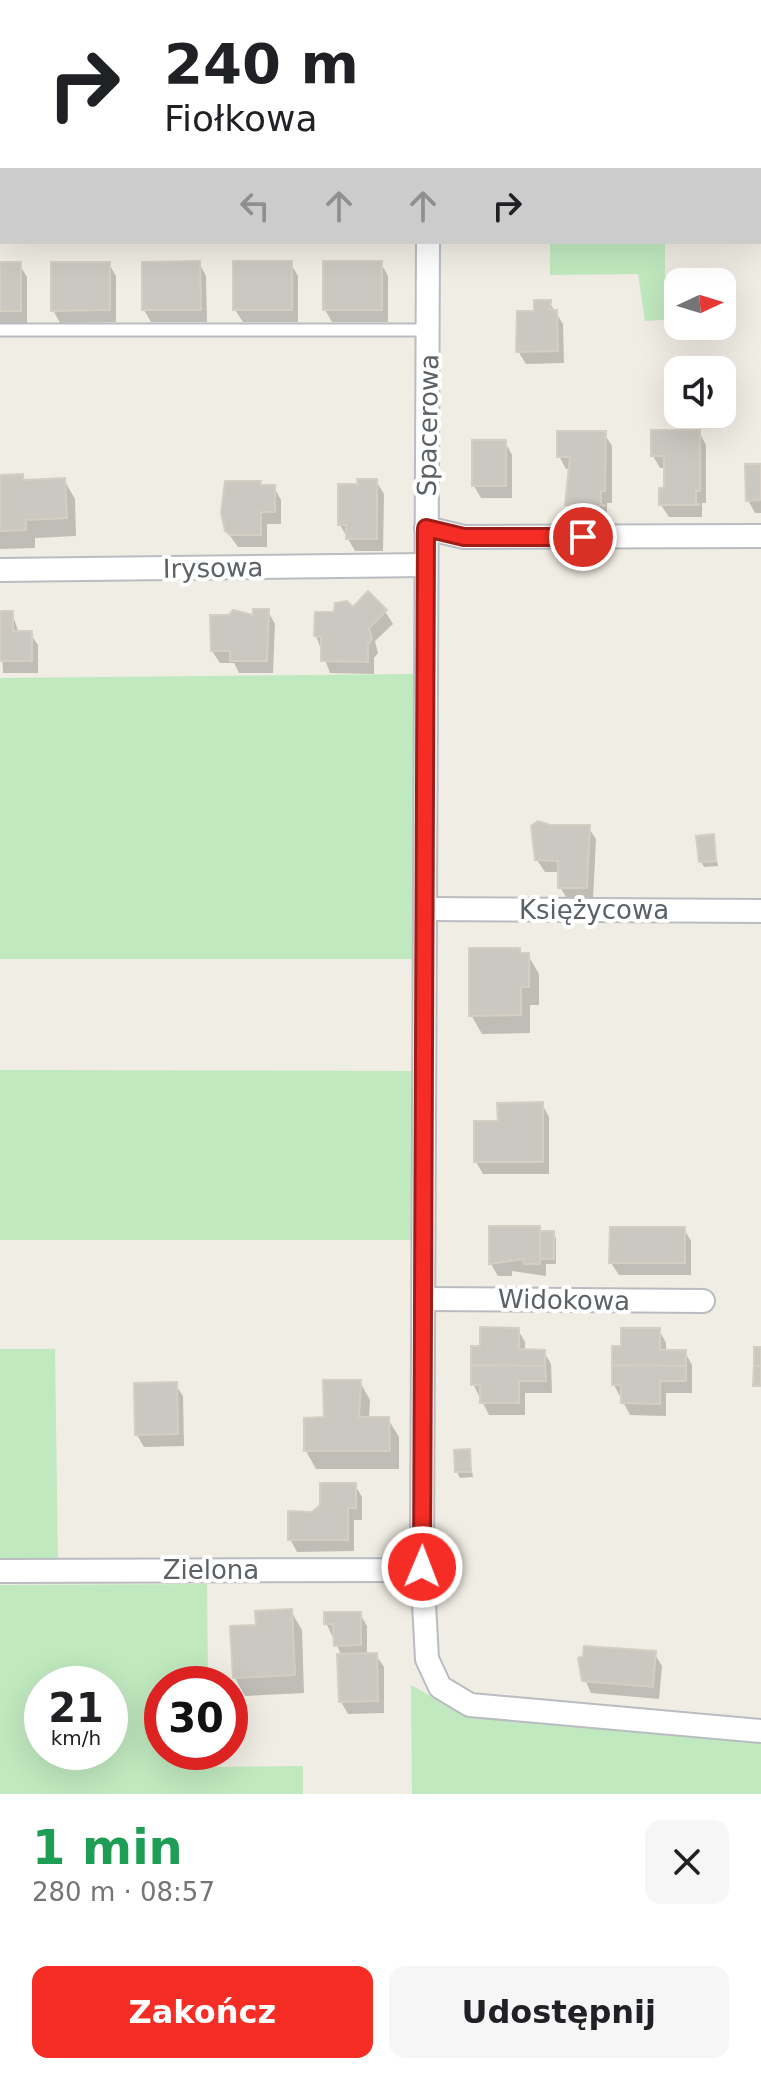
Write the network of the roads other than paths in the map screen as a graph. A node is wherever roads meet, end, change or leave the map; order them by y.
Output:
1 (428, 244) edge
2 (0, 330) edge
3 (429, 330) junction
4 (426, 528) junction
5 (761, 536) edge
6 (426, 565) junction
7 (0, 570) edge
8 (427, 909) junction
9 (761, 911) edge
10 (425, 1299) junction
11 (703, 1301) dead end
12 (422, 1567) junction
13 (0, 1571) edge
14 (761, 1731) edge

1 - 3 street, Spacerowa
2 - 3 lane
3 - 4 street, Spacerowa
4 - 5 street
4 - 6 street, Spacerowa
6 - 7 street, Irysowa
6 - 8 street, Spacerowa
8 - 9 street, Księżycowa
8 - 10 street, Spacerowa
10 - 11 street, Widokowa
10 - 12 street, Spacerowa
12 - 13 street, Zielona
12 - 14 street, Spacerowa

